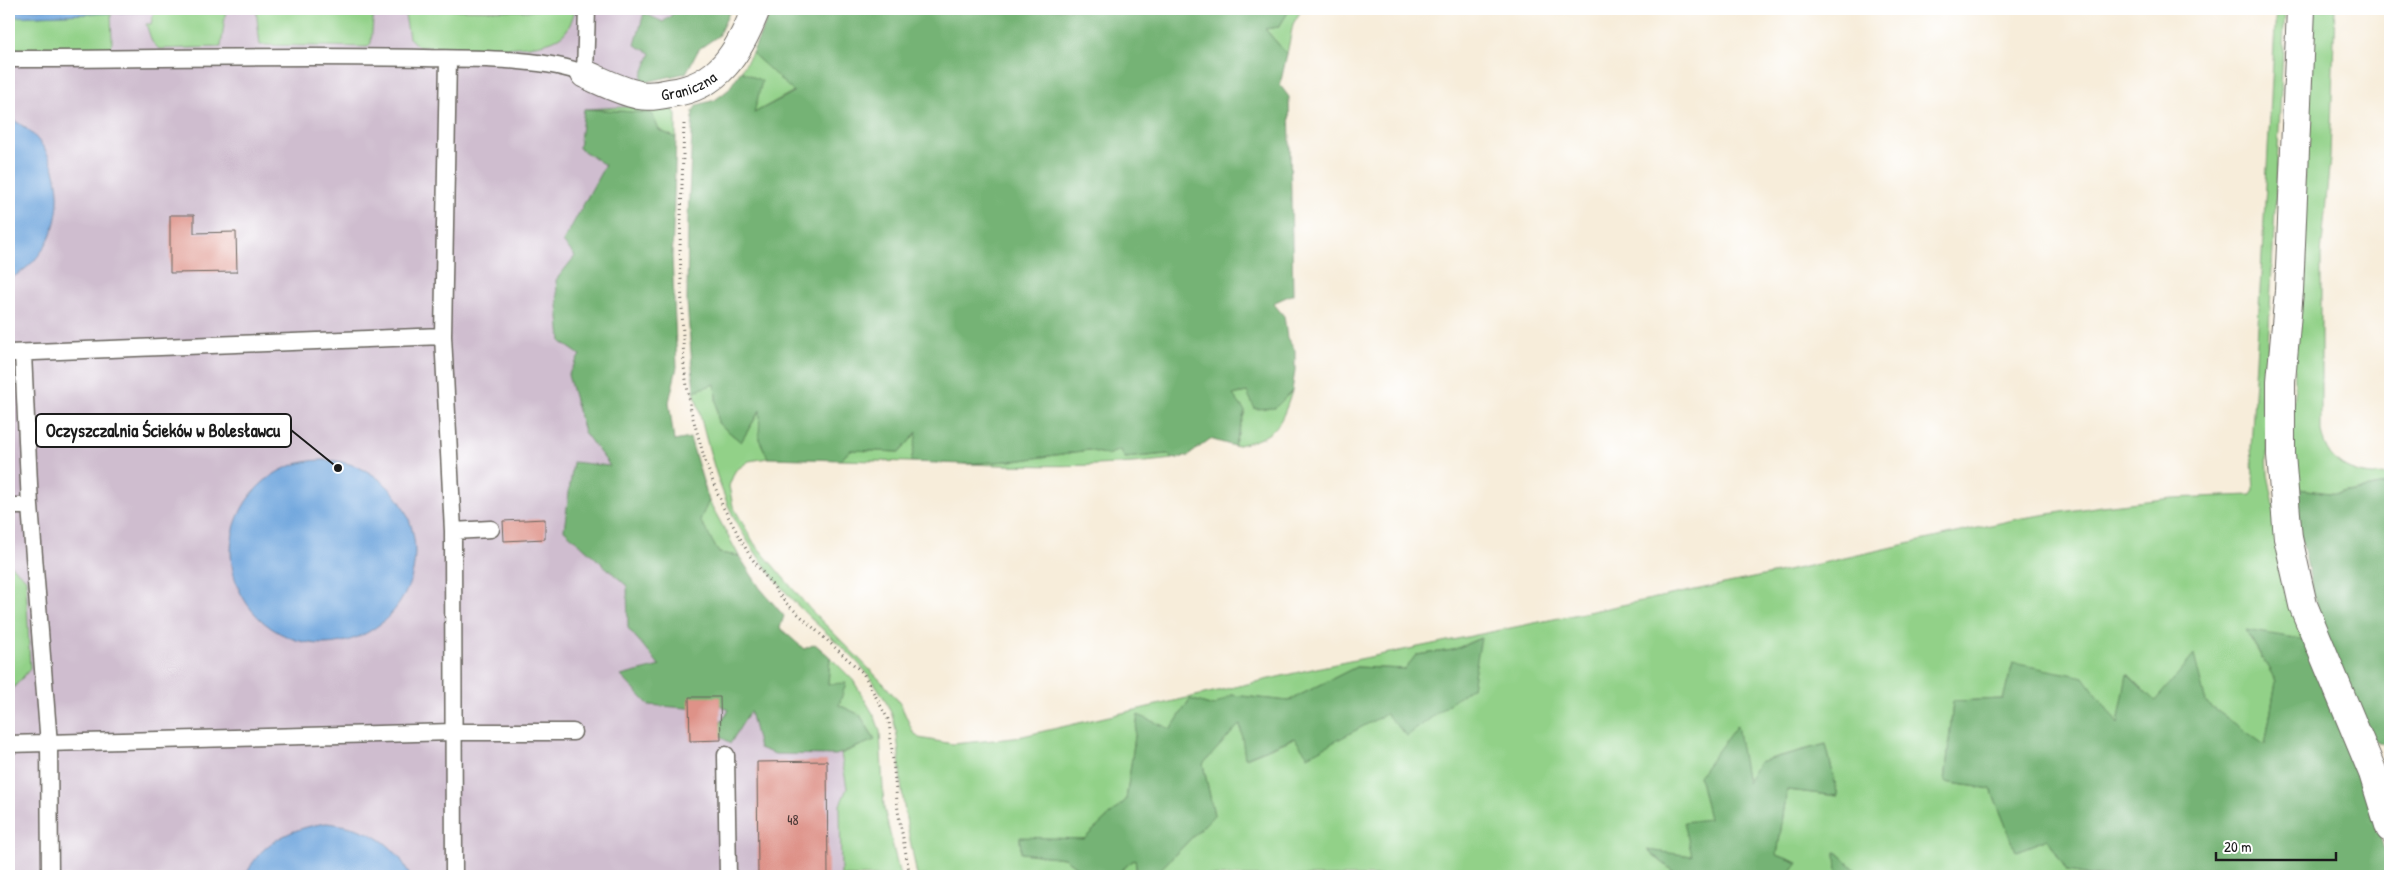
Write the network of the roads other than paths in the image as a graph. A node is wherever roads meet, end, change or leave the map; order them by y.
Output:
1 (587, 9) edge
2 (756, 9) edge
3 (2301, 9) edge
4 (9, 59) edge
5 (448, 59) junction
6 (585, 74) junction
7 (443, 336) junction
8 (16, 353) edge
9 (9, 506) edge
10 (30, 506) junction
11 (491, 529) dead end
12 (452, 531) junction
13 (452, 732) junction
14 (573, 732) dead end
15 (9, 744) edge
16 (49, 744) junction
17 (726, 755) dead end
18 (2390, 828) edge
19 (50, 876) edge
20 (454, 876) edge
21 (728, 876) edge

1 - 6 lane
2 - 6 street, Graniczna
3 - 18 street
4 - 5 lane
5 - 6 lane
5 - 7 lane
7 - 8 lane
7 - 12 lane
8 - 10 lane
9 - 10 lane
10 - 16 lane
11 - 12 lane
12 - 13 lane
13 - 14 lane
13 - 16 lane
13 - 20 lane
15 - 16 lane
16 - 19 lane
17 - 21 lane

